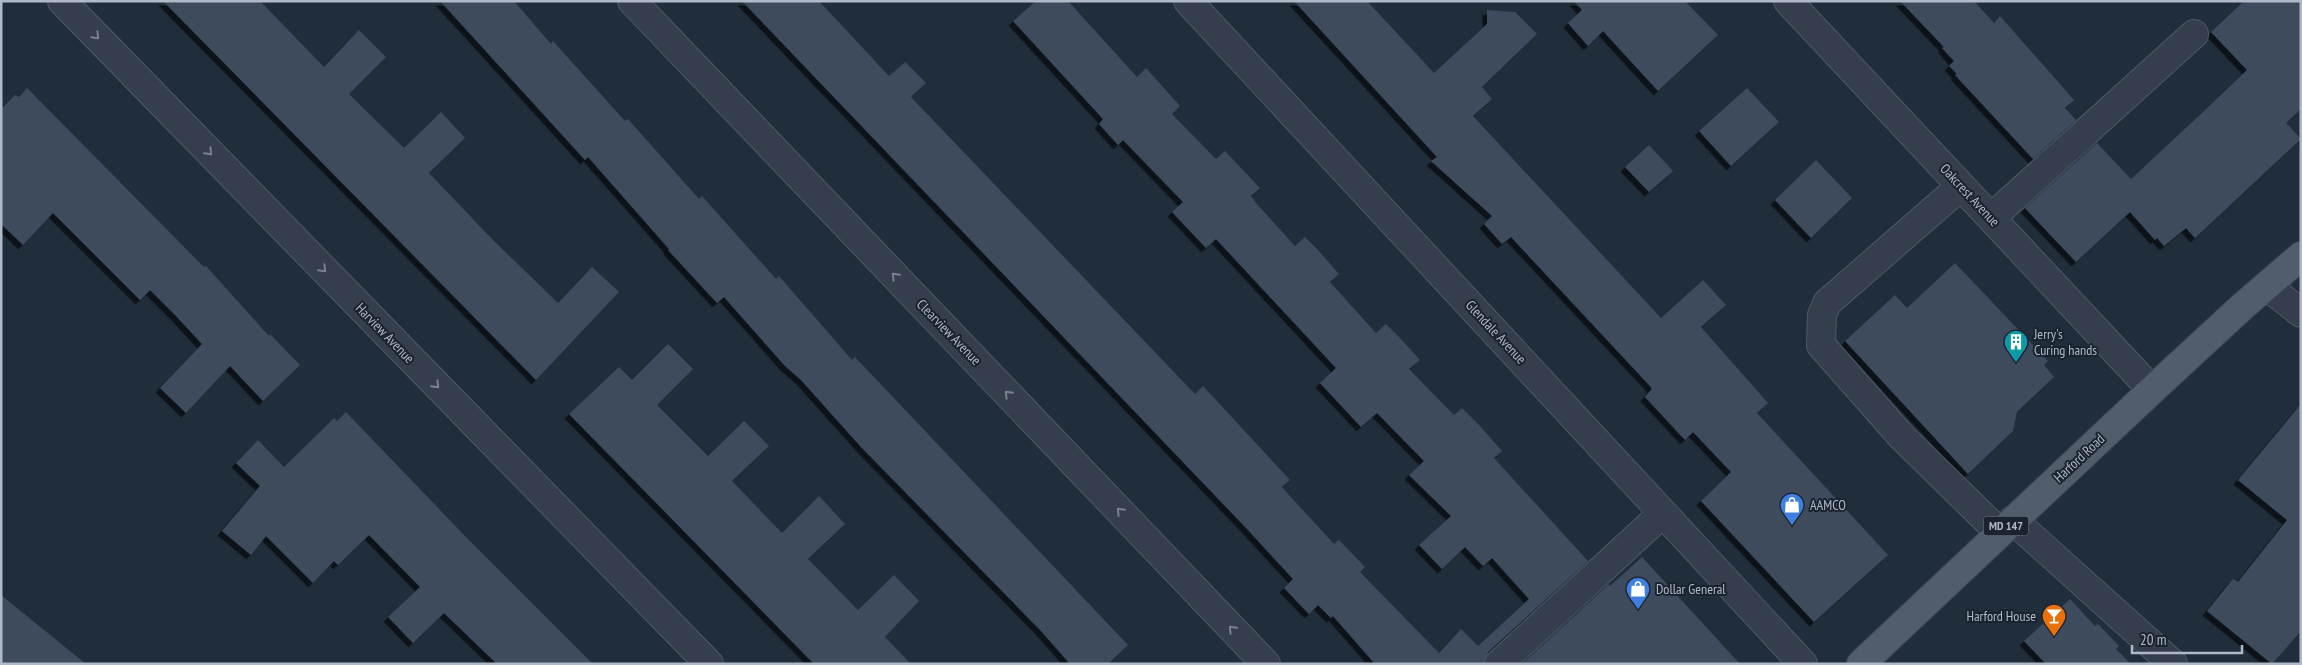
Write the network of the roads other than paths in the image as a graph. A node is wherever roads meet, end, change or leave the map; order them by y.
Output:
1 (62, 1) edge
2 (632, 1) edge
3 (1188, 1) edge
4 (1788, 1) edge
5 (2194, 34) dead end
6 (1961, 186) junction
7 (1991, 218) junction
8 (2301, 256) edge
9 (2267, 286) junction
10 (2301, 313) edge
11 (2152, 390) junction
12 (1663, 512) junction
13 (2006, 526) junction
14 (709, 664) edge
15 (1266, 664) edge
16 (1499, 664) edge
17 (1803, 664) edge
18 (1861, 664) edge
19 (2174, 664) edge

1 -> 14 street, Harview Avenue
15 -> 2 street, Clearview Avenue
3 - 12 street, Glendale Avenue
4 - 6 street, Oakcrest Avenue
5 - 7 street
6 - 7 street, Oakcrest Avenue
6 - 13 street
7 - 11 street, Oakcrest Avenue
8 - 9 main road, Harford Road / MD 147
9 - 10 street
9 - 11 main road, Harford Road / MD 147
11 - 13 main road, Harford Road / MD 147
12 - 16 street
12 - 17 street, Glendale Avenue
13 - 18 main road, Harford Road / MD 147
13 - 19 street

